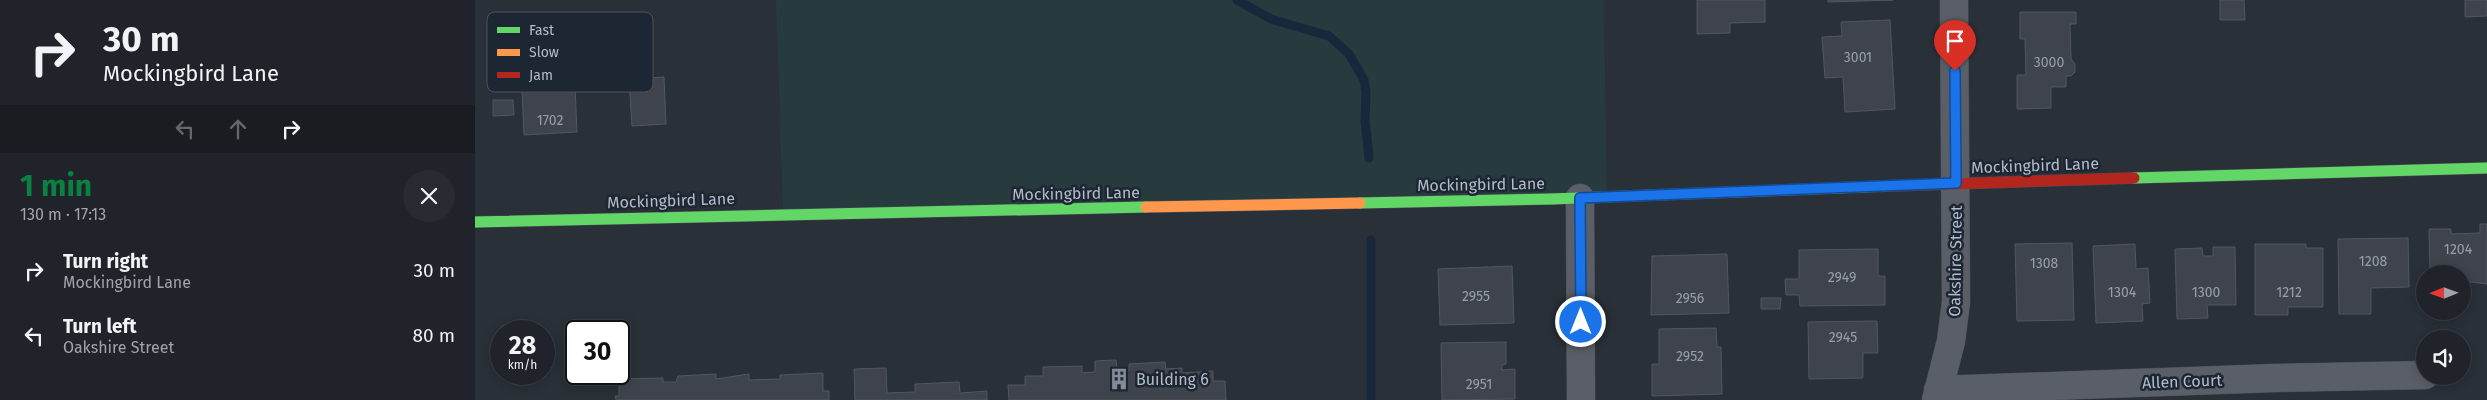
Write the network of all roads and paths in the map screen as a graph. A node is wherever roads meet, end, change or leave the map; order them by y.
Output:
1 (1954, 0) edge
2 (2487, 168) edge
3 (1956, 183) junction
4 (1580, 198) junction
5 (475, 222) edge
6 (2416, 376) edge
7 (2275, 389) edge
8 (1937, 395) edge
9 (1581, 400) edge

1 - 3 street, Oakshire Street
2 - 3 street, Mockingbird Lane
3 - 4 street, Mockingbird Lane
3 - 8 street, Oakshire Street
4 - 5 street, Mockingbird Lane
4 - 9 street
6 - 7 street, Allen Court
7 - 8 street, Allen Court

